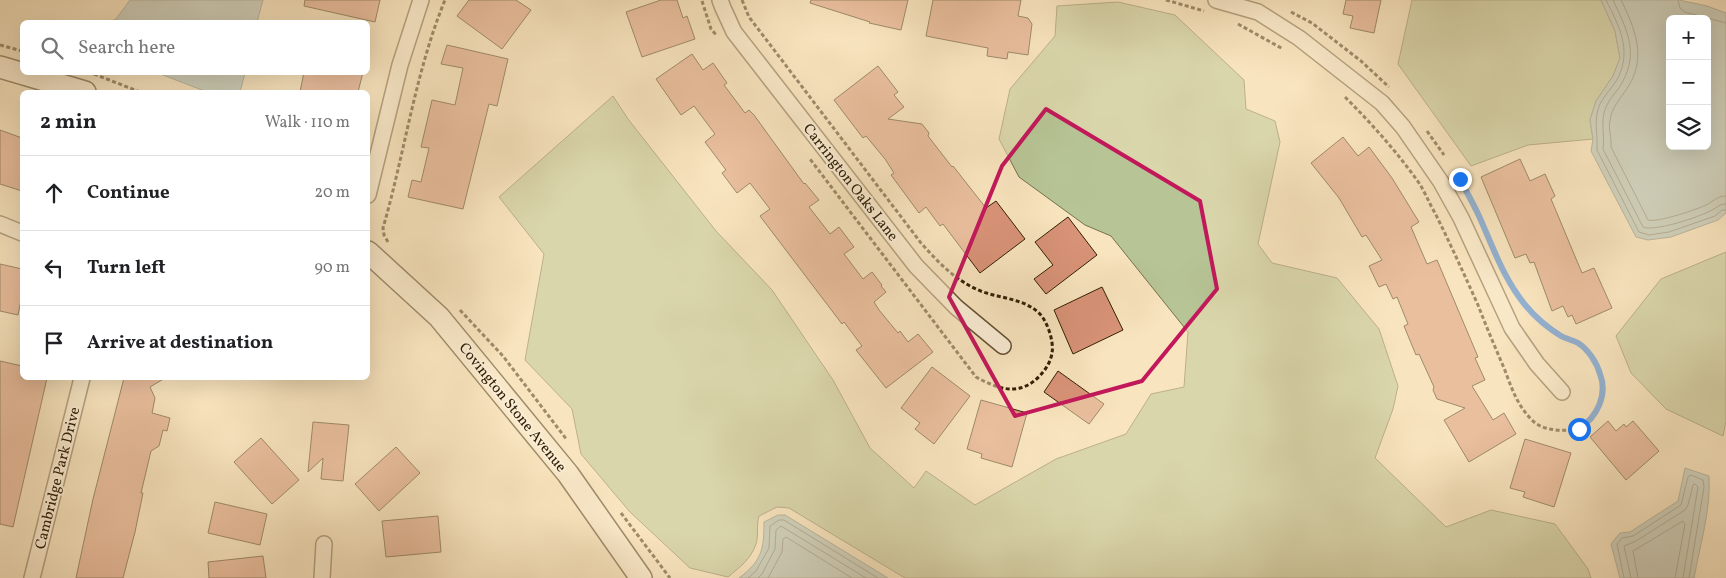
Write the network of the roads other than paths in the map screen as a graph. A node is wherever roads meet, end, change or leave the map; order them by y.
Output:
1 (421, 0) edge
2 (720, 0) edge
3 (1213, 7) edge
4 (0, 67) edge
5 (20, 73) edge
6 (27, 75) edge
7 (78, 90) edge
8 (370, 187) edge
9 (0, 224) edge
10 (20, 231) edge
11 (370, 254) edge
12 (1004, 346) dead end
13 (82, 380) edge
14 (1562, 392) dead end
15 (324, 544) dead end
16 (32, 578) edge
17 (322, 578) edge
18 (641, 578) edge

1 - 8 street
2 - 12 street, Carrington Oaks Lane
3 - 14 street
4 - 5 street
6 - 7 street
9 - 10 street
11 - 18 street, Covington Stone Avenue
13 - 16 street, Cambridge Park Drive
15 - 17 street

